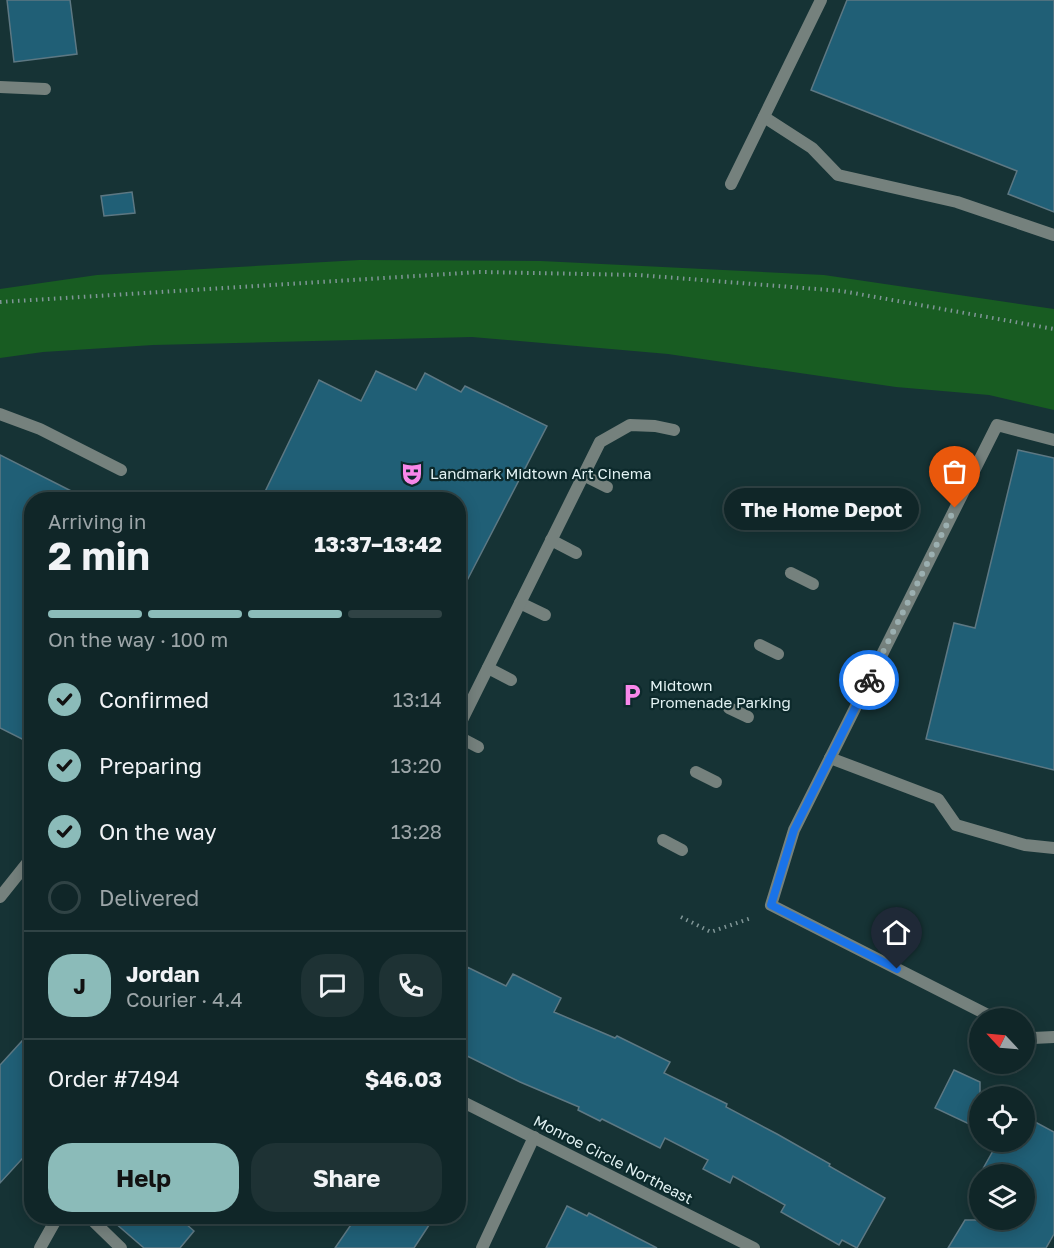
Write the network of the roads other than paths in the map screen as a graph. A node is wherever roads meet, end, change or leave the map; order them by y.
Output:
1 (821, 0) edge
2 (0, 87) edge
3 (45, 89) dead end
4 (764, 117) junction
5 (731, 184) dead end
6 (1054, 235) edge
7 (0, 414) edge
8 (674, 430) dead end
9 (1054, 440) edge
10 (121, 470) dead end
11 (583, 475) junction
12 (608, 487) dead end
13 (551, 540) junction
14 (576, 553) dead end
15 (791, 573) dead end
16 (813, 584) dead end
17 (520, 603) junction
18 (545, 615) dead end
19 (760, 645) dead end
20 (778, 654) dead end
21 (488, 668) junction
22 (512, 680) dead end
23 (729, 708) dead end
24 (466, 712) edge
25 (748, 717) dead end
26 (466, 740) edge
27 (478, 747) dead end
28 (830, 758) junction
29 (696, 772) dead end
30 (716, 782) dead end
31 (663, 840) dead end
32 (1054, 848) edge
33 (682, 850) dead end
34 (24, 867) edge
35 (0, 897) edge
36 (974, 1008) edge
37 (1054, 1037) edge
38 (1035, 1038) edge
39 (466, 1103) edge
40 (534, 1137) junction
41 (54, 1224) edge
42 (96, 1224) edge
43 (40, 1248) edge
44 (122, 1248) edge
45 (482, 1248) edge
46 (754, 1248) edge

1 - 4 street
2 - 3 street
4 - 5 street
4 - 6 street
7 - 10 street
8 - 11 street
9 - 28 street
11 - 12 street
11 - 13 street
13 - 14 street
13 - 17 street
15 - 16 street
17 - 18 street
17 - 21 street
19 - 20 street
21 - 22 street
21 - 24 street
23 - 25 street
26 - 27 street
28 - 32 street
28 - 36 street
29 - 30 street
31 - 33 street
34 - 35 street
37 - 38 street
39 - 40 street, Monroe Circle Northeast
40 - 45 street
40 - 46 street, Monroe Circle Northeast
41 - 43 street
42 - 44 street

